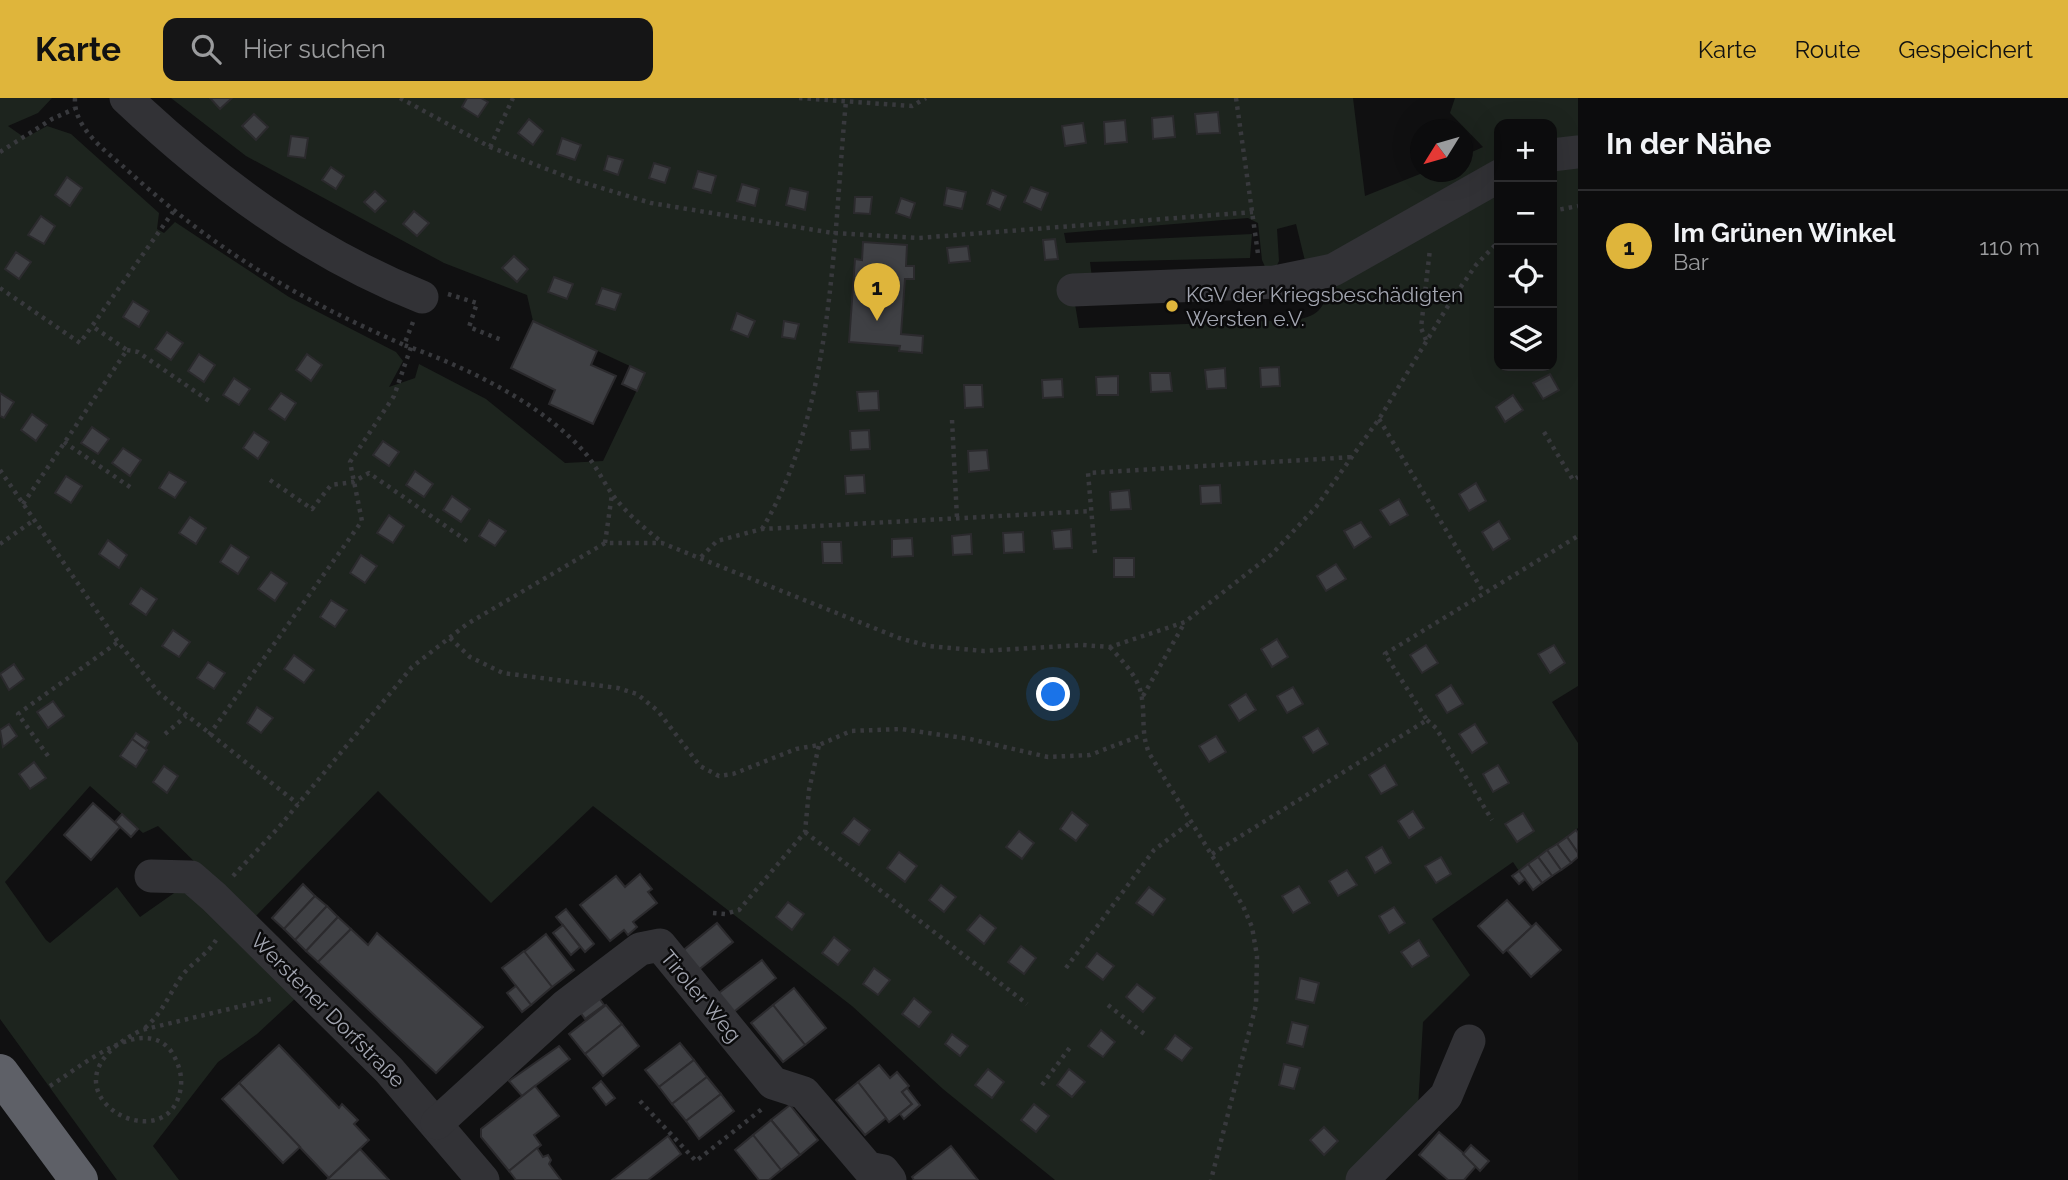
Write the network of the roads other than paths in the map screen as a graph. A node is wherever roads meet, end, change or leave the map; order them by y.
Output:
1 (126, 98) edge
2 (1578, 152) edge
3 (1557, 154) edge
4 (1494, 179) edge
5 (1073, 290) dead end
6 (431, 294) road end
7 (151, 876) dead end
8 (1469, 1041) dead end
9 (0, 1073) edge
10 (437, 1123) junction
11 (79, 1180) edge
12 (483, 1180) edge
13 (890, 1180) edge
14 (1362, 1180) edge

1 - 6 street
2 - 3 street
4 - 5 street
7 - 10 street, Werstener Dorfstraße
8 - 14 street
9 - 11 highway
10 - 12 street, Werstener Dorfstraße
10 - 13 street, Tiroler Weg

